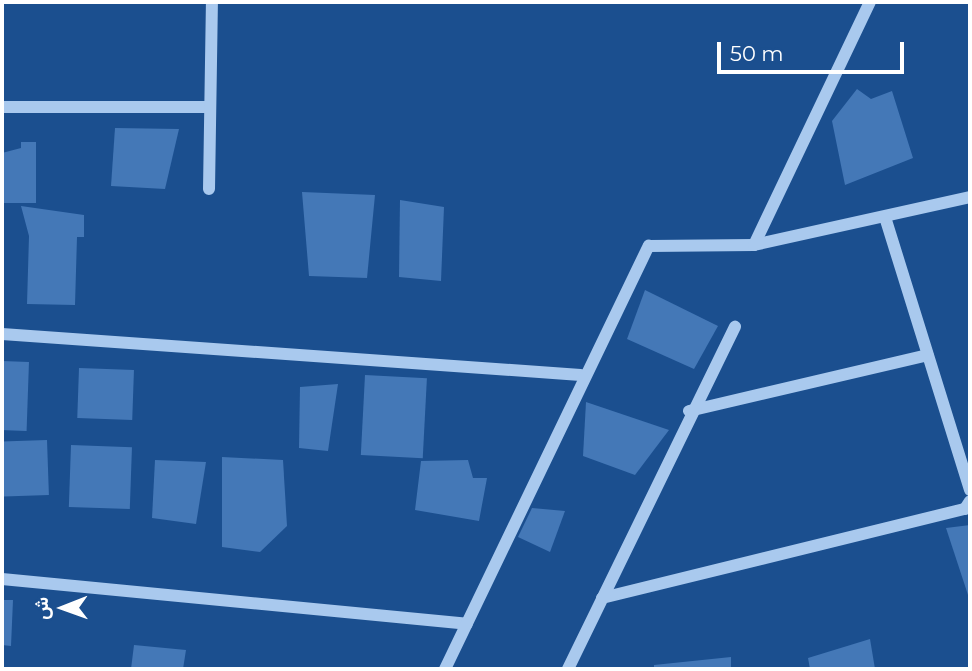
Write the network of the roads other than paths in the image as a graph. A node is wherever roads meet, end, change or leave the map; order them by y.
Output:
1 (212, 2) edge
2 (870, 2) edge
3 (2, 107) edge
4 (210, 107) junction
5 (209, 189) dead end
6 (970, 197) edge
7 (885, 218) junction
8 (754, 245) junction
9 (735, 326) dead end
10 (2, 334) edge
11 (928, 355) junction
12 (581, 376) junction
13 (689, 411) junction
14 (970, 490) edge
15 (970, 501) edge
16 (2, 579) edge
17 (602, 598) junction
18 (467, 624) junction
19 (445, 669) edge
20 (568, 669) edge

1 - 4 street
2 - 8 street
3 - 4 street
4 - 5 street
6 - 7 street
7 - 8 street
7 - 11 street
8 - 12 street
9 - 13 street
10 - 12 street
11 - 13 street
11 - 14 street
12 - 18 street
13 - 17 street
15 - 17 street
16 - 18 street
17 - 20 street
18 - 19 street

